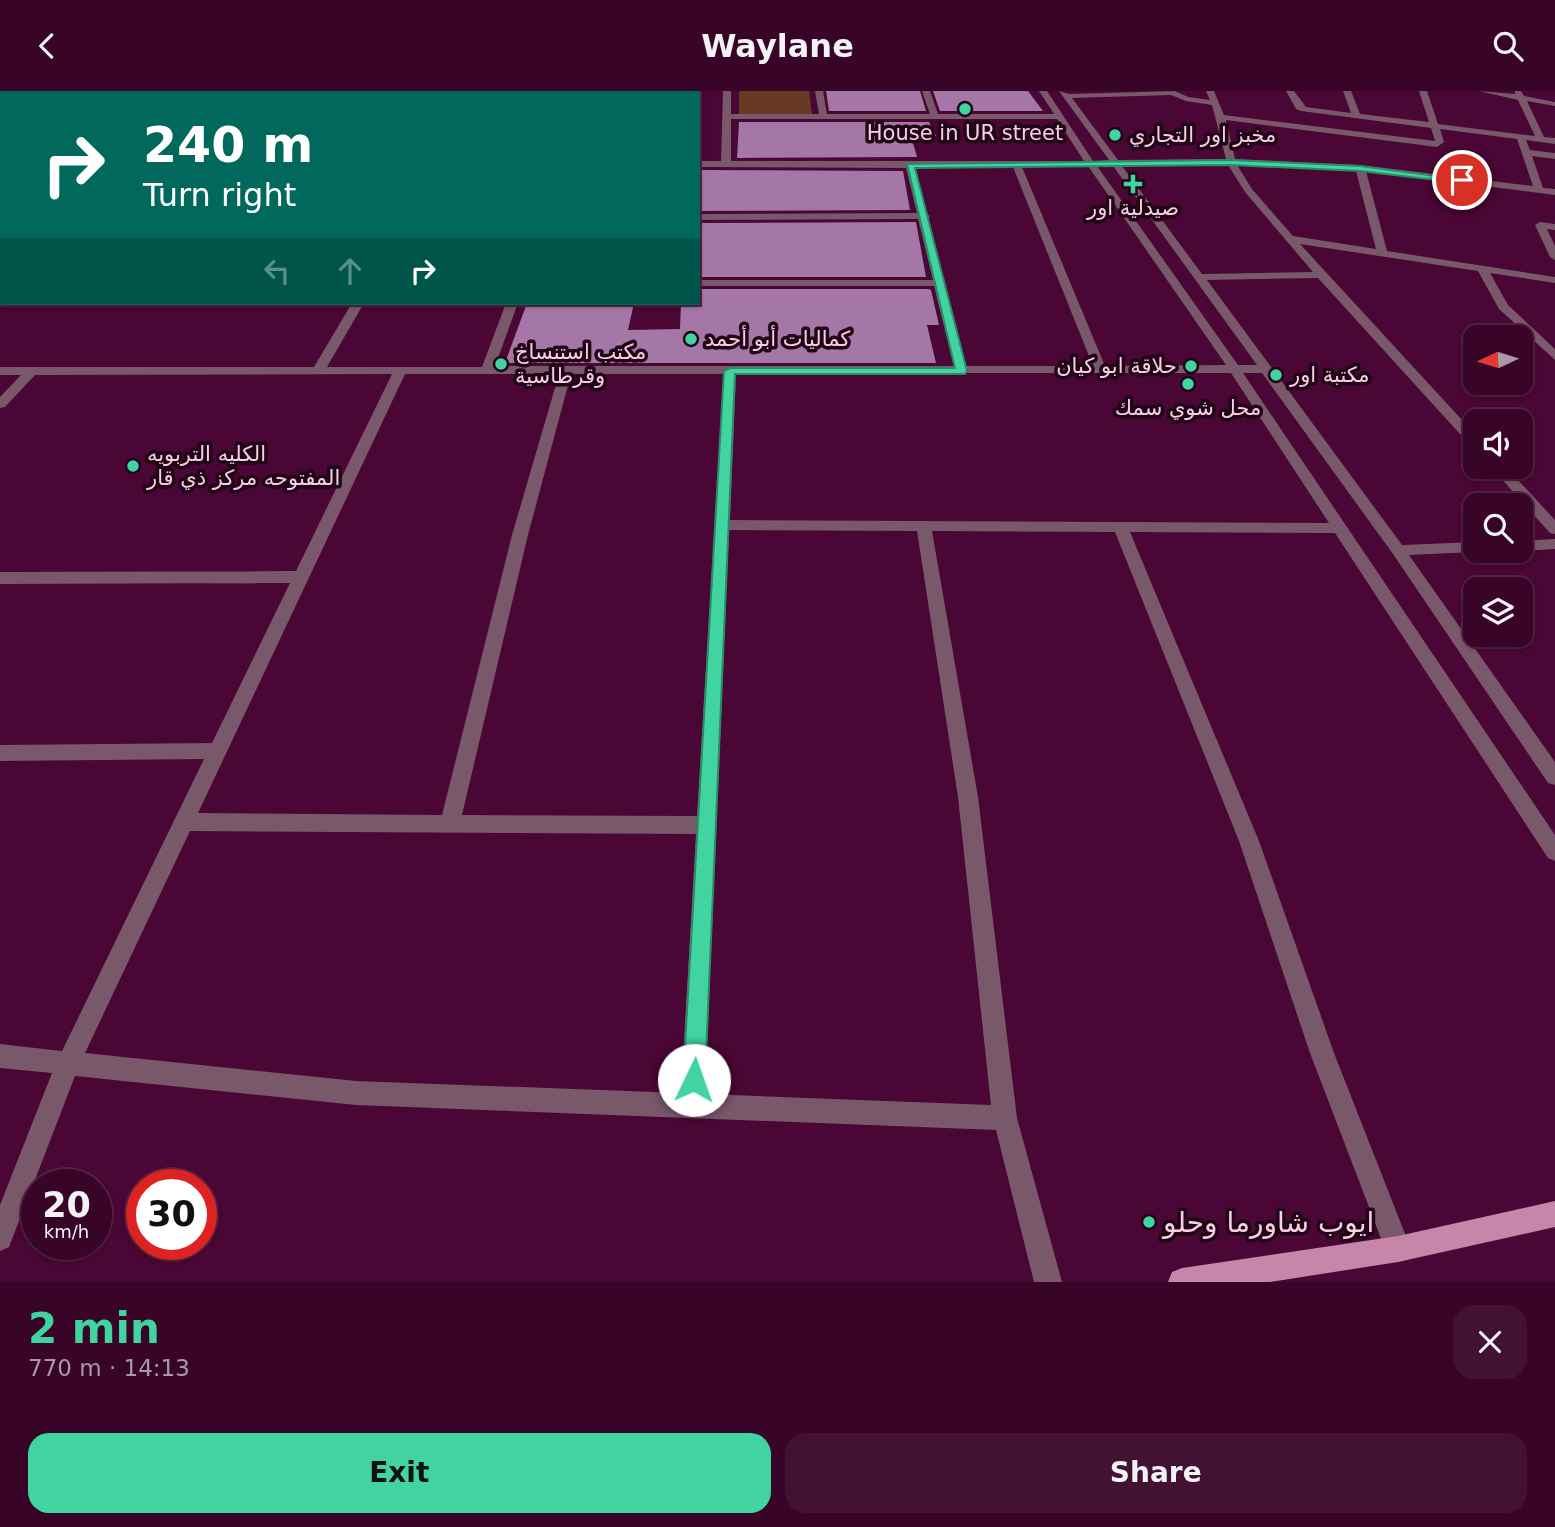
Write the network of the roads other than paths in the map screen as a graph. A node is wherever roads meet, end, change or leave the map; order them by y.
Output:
1 (727, 91) edge
2 (819, 91) edge
3 (926, 91) edge
4 (1043, 91) edge
5 (1210, 91) edge
6 (1290, 91) edge
7 (1347, 91) edge
8 (1423, 91) edge
9 (1483, 91) edge
10 (1169, 92) edge
11 (1065, 94) edge
12 (1519, 94) edge
13 (1217, 103) junction
14 (1555, 104) edge
15 (1357, 115) junction
16 (935, 116) junction
17 (1058, 116) junction
18 (726, 117) junction
19 (823, 117) junction
20 (1221, 117) junction
21 (1434, 125) junction
22 (1521, 137) junction
23 (1541, 139) junction
24 (1555, 141) edge
25 (1524, 152) junction
26 (1555, 156) edge
27 (1114, 162) junction
28 (1231, 162) junction
29 (1090, 163) junction
30 (700, 164) edge
31 (726, 164) junction
32 (910, 165) junction
33 (1017, 165) junction
34 (1360, 168) junction
35 (1539, 189) junction
36 (1555, 192) edge
37 (925, 216) junction
38 (700, 217) edge
39 (1555, 227) edge
40 (1290, 239) junction
41 (1383, 254) junction
42 (1555, 257) edge
43 (1482, 269) junction
44 (1321, 275) junction
45 (1198, 277) junction
46 (1555, 281) edge
47 (700, 283) edge
48 (941, 283) junction
49 (357, 305) edge
50 (511, 305) edge
51 (1555, 356) edge
52 (1265, 369) junction
53 (1101, 370) junction
54 (1235, 370) junction
55 (32, 371) junction
56 (318, 371) junction
57 (400, 371) junction
58 (487, 371) junction
59 (566, 371) junction
60 (730, 371) junction
61 (961, 371) junction
62 (0, 372) edge
63 (0, 404) edge
64 (1463, 429) edge
65 (1509, 479) edge
66 (722, 525) junction
67 (924, 526) junction
68 (1120, 527) junction
69 (1340, 528) junction
70 (1555, 529) edge
71 (1555, 544) edge
72 (1533, 545) edge
73 (1463, 547) edge
74 (1398, 550) junction
75 (299, 577) junction
76 (0, 578) edge
77 (218, 751) junction
78 (0, 753) edge
79 (1555, 777) edge
80 (184, 822) junction
81 (450, 823) junction
82 (707, 825) junction
83 (1555, 852) edge
84 (0, 1056) edge
85 (68, 1063) junction
86 (692, 1106) junction
87 (1005, 1118) junction
88 (1555, 1214) edge
89 (0, 1238) edge
90 (1398, 1249) junction
91 (1048, 1282) edge
92 (1182, 1282) edge

1 - 18 street
2 - 19 street
3 - 16 street
4 - 17 street
5 - 13 street
6 - 15 street
7 - 15 street
8 - 21 street
9 - 12 street
10 - 11 street
10 - 13 street
11 - 27 street
12 - 14 street
12 - 23 street
13 - 20 street
15 - 21 street
16 - 17 street
16 - 19 street
17 - 29 street
18 - 19 street
18 - 31 street
20 - 21 street
20 - 28 street
21 - 22 street
22 - 23 street
22 - 25 street
23 - 24 street
25 - 26 street
25 - 35 street
27 - 28 street
27 - 29 street
27 - 45 street
28 - 34 street
28 - 40 street
29 - 33 street
29 - 54 street
30 - 31 street
31 - 32 street
32 - 33 street
32 - 37 street
33 - 53 street
34 - 35 street
34 - 41 street
35 - 36 street
37 - 38 street
37 - 48 street
39 - 42 street
40 - 41 street
40 - 44 street
41 - 43 street
43 - 46 street
43 - 51 street
44 - 45 street
44 - 64 street
45 - 52 street
47 - 48 street
48 - 61 street
49 - 56 street
50 - 58 street
52 - 54 street
52 - 74 street
53 - 54 street
53 - 61 street
54 - 69 street
55 - 56 street
55 - 62 street
55 - 63 street
56 - 57 street
57 - 58 street
57 - 75 street
58 - 59 street
59 - 60 street
59 - 81 street
60 - 61 street
60 - 66 street
65 - 70 street
66 - 67 street
66 - 82 street
67 - 68 street
67 - 87 street
68 - 69 street
68 - 90 street
69 - 83 street
71 - 72 street
73 - 74 street
74 - 79 street
75 - 76 street
75 - 77 street
77 - 78 street
77 - 80 street
80 - 81 street
80 - 85 street
81 - 82 street
82 - 86 street
84 - 85 street
85 - 86 street
85 - 89 street
86 - 87 street
87 - 91 street
88 - 90 main road
90 - 92 main road

